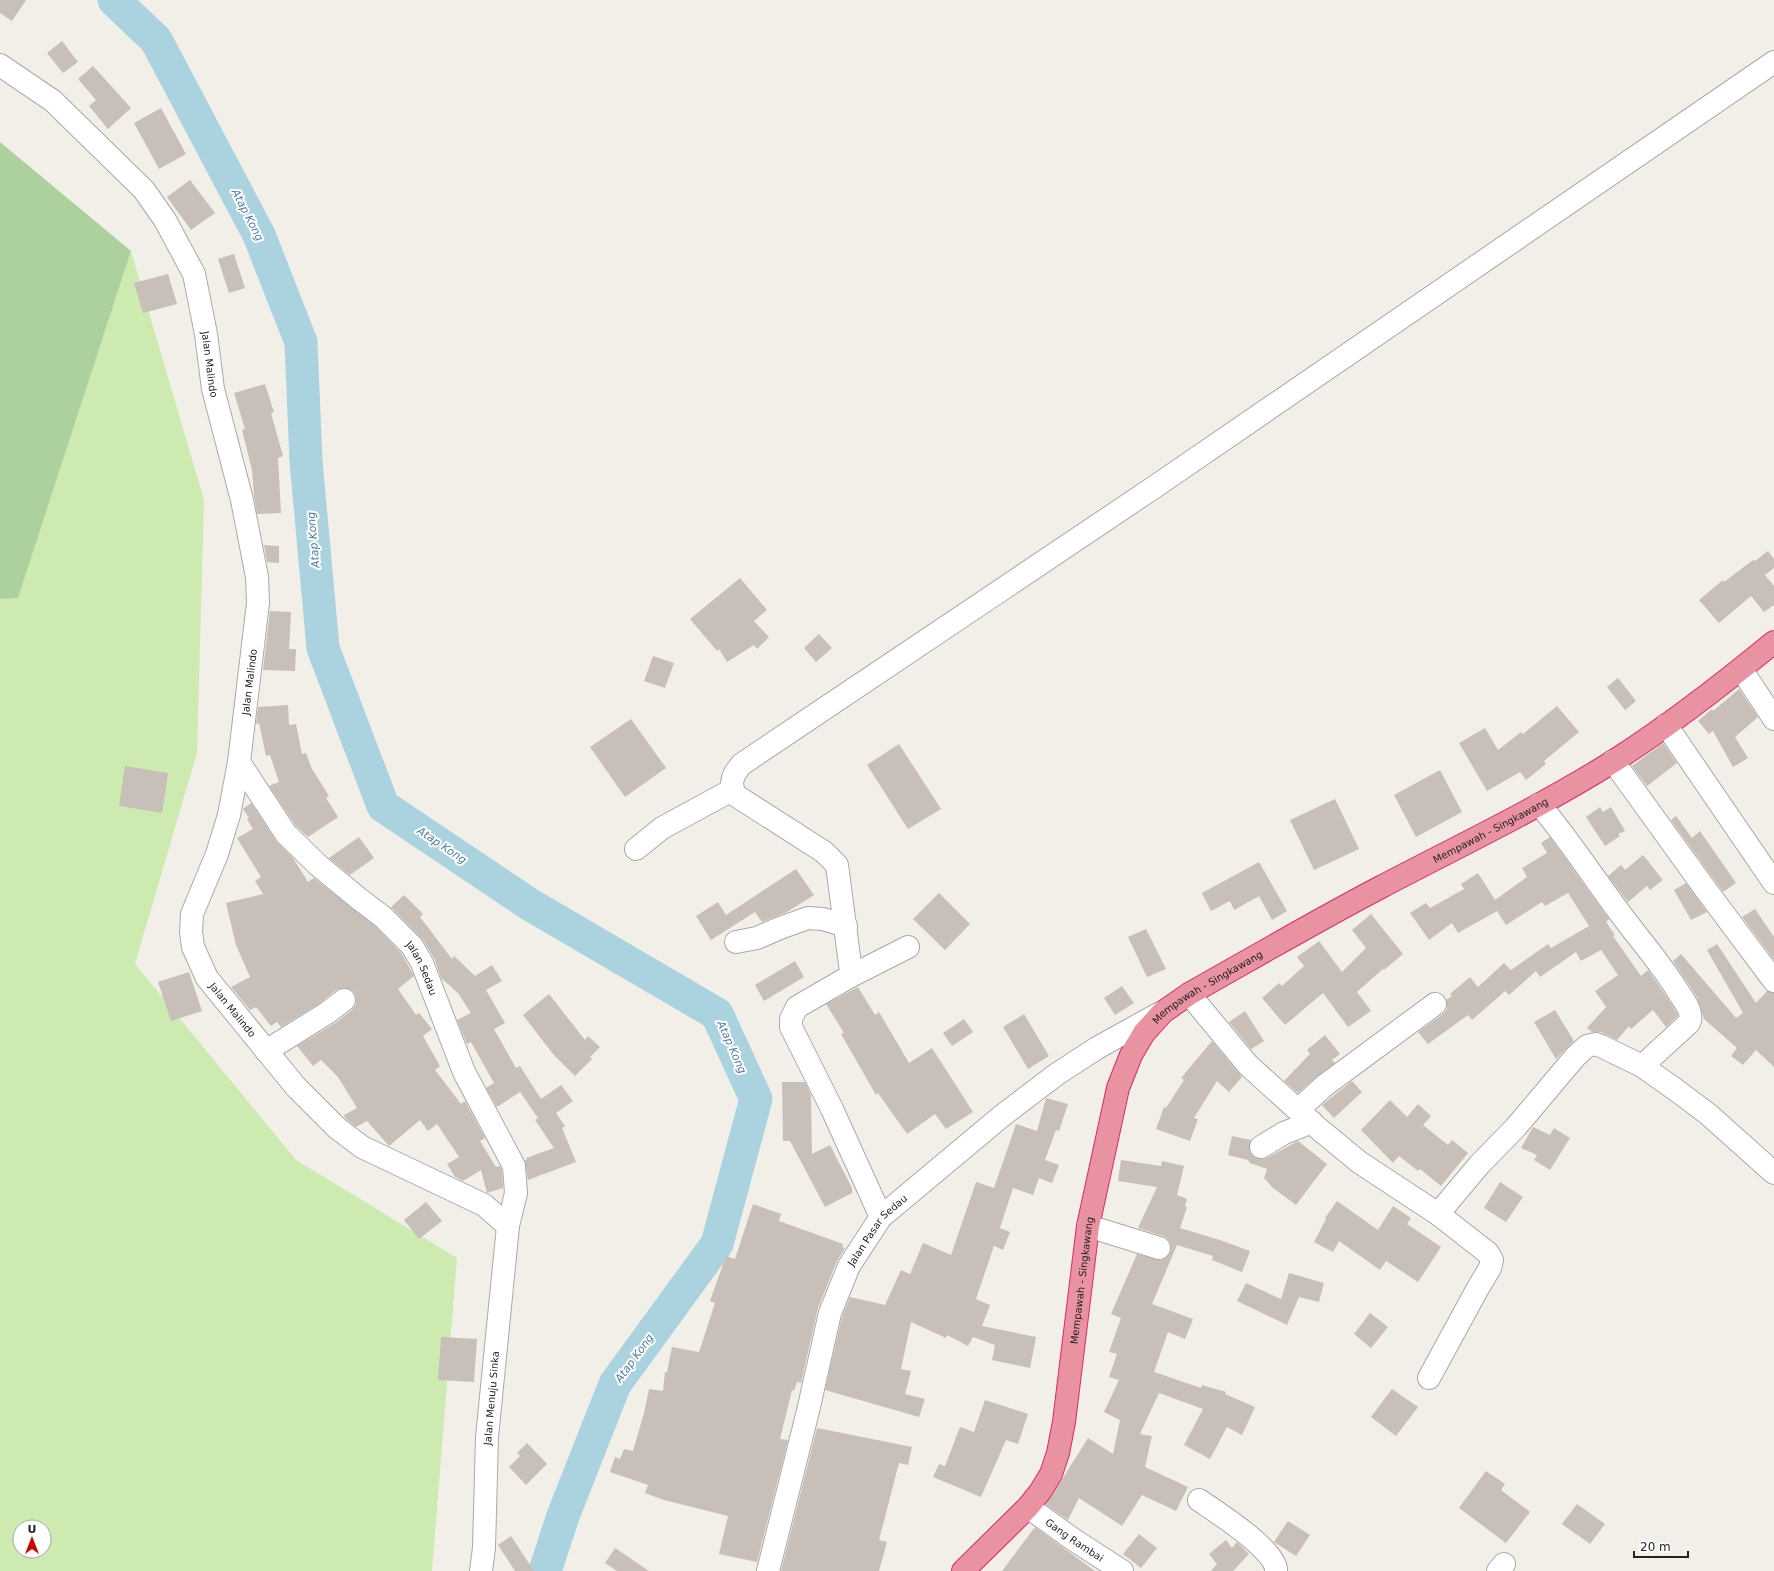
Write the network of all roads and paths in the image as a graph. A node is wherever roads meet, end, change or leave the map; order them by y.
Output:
1 (1774, 62) edge
2 (0, 65) edge
3 (1774, 642) edge
4 (1741, 669) junction
5 (1774, 719) edge
6 (1666, 725) junction
7 (1613, 761) junction
8 (239, 762) junction
9 (732, 790) junction
10 (1539, 804) junction
11 (636, 850) dead end
12 (1774, 883) edge
13 (846, 926) junction
14 (736, 942) dead end
15 (908, 947) dead end
16 (849, 978) junction
17 (1774, 981) edge
18 (1189, 994) junction
19 (344, 1000) dead end
20 (1435, 1004) dead end
21 (1163, 1012) junction
22 (266, 1050) junction
23 (1642, 1066) junction
24 (1305, 1116) junction
25 (1261, 1147) dead end
26 (1774, 1173) edge
27 (1438, 1214) junction
28 (881, 1217) junction
29 (508, 1226) junction
30 (1088, 1226) junction
31 (1159, 1248) dead end
32 (1429, 1378) dead end
33 (1199, 1500) dead end
34 (1028, 1507) junction
35 (481, 1571) edge
36 (769, 1571) edge
37 (963, 1571) edge
38 (1122, 1571) edge
39 (1276, 1571) edge

1 - 9 street
2 - 8 street, Jalan Malindo
3 - 4 highway, Mempawah - Singkawang
4 - 5 street
4 - 6 highway, Mempawah - Singkawang
6 - 7 highway, Mempawah - Singkawang
6 - 12 street
7 - 10 highway, Mempawah - Singkawang
7 - 17 street
8 - 22 street, Jalan Malindo
8 - 29 street, Jalan Sedau
9 - 11 street
9 - 13 street
10 - 18 highway, Mempawah - Singkawang
10 - 23 street
13 - 14 street
13 - 16 street
15 - 16 street
16 - 28 street
18 - 21 highway, Mempawah - Singkawang
18 - 24 street
19 - 22 street
20 - 24 street
21 - 28 street, Jalan Pasar Sedau
21 - 30 highway, Mempawah - Singkawang
22 - 29 street, Jalan Malindo
23 - 26 street
23 - 27 street
24 - 25 street
24 - 27 street
27 - 32 street
28 - 36 street, Jalan Pasar Sedau
29 - 35 street, Jalan Menuju Sinka
30 - 31 street
30 - 34 highway, Mempawah - Singkawang
33 - 39 street
34 - 37 highway, Mempawah - Singkawang
34 - 38 street, Gang Rambai

